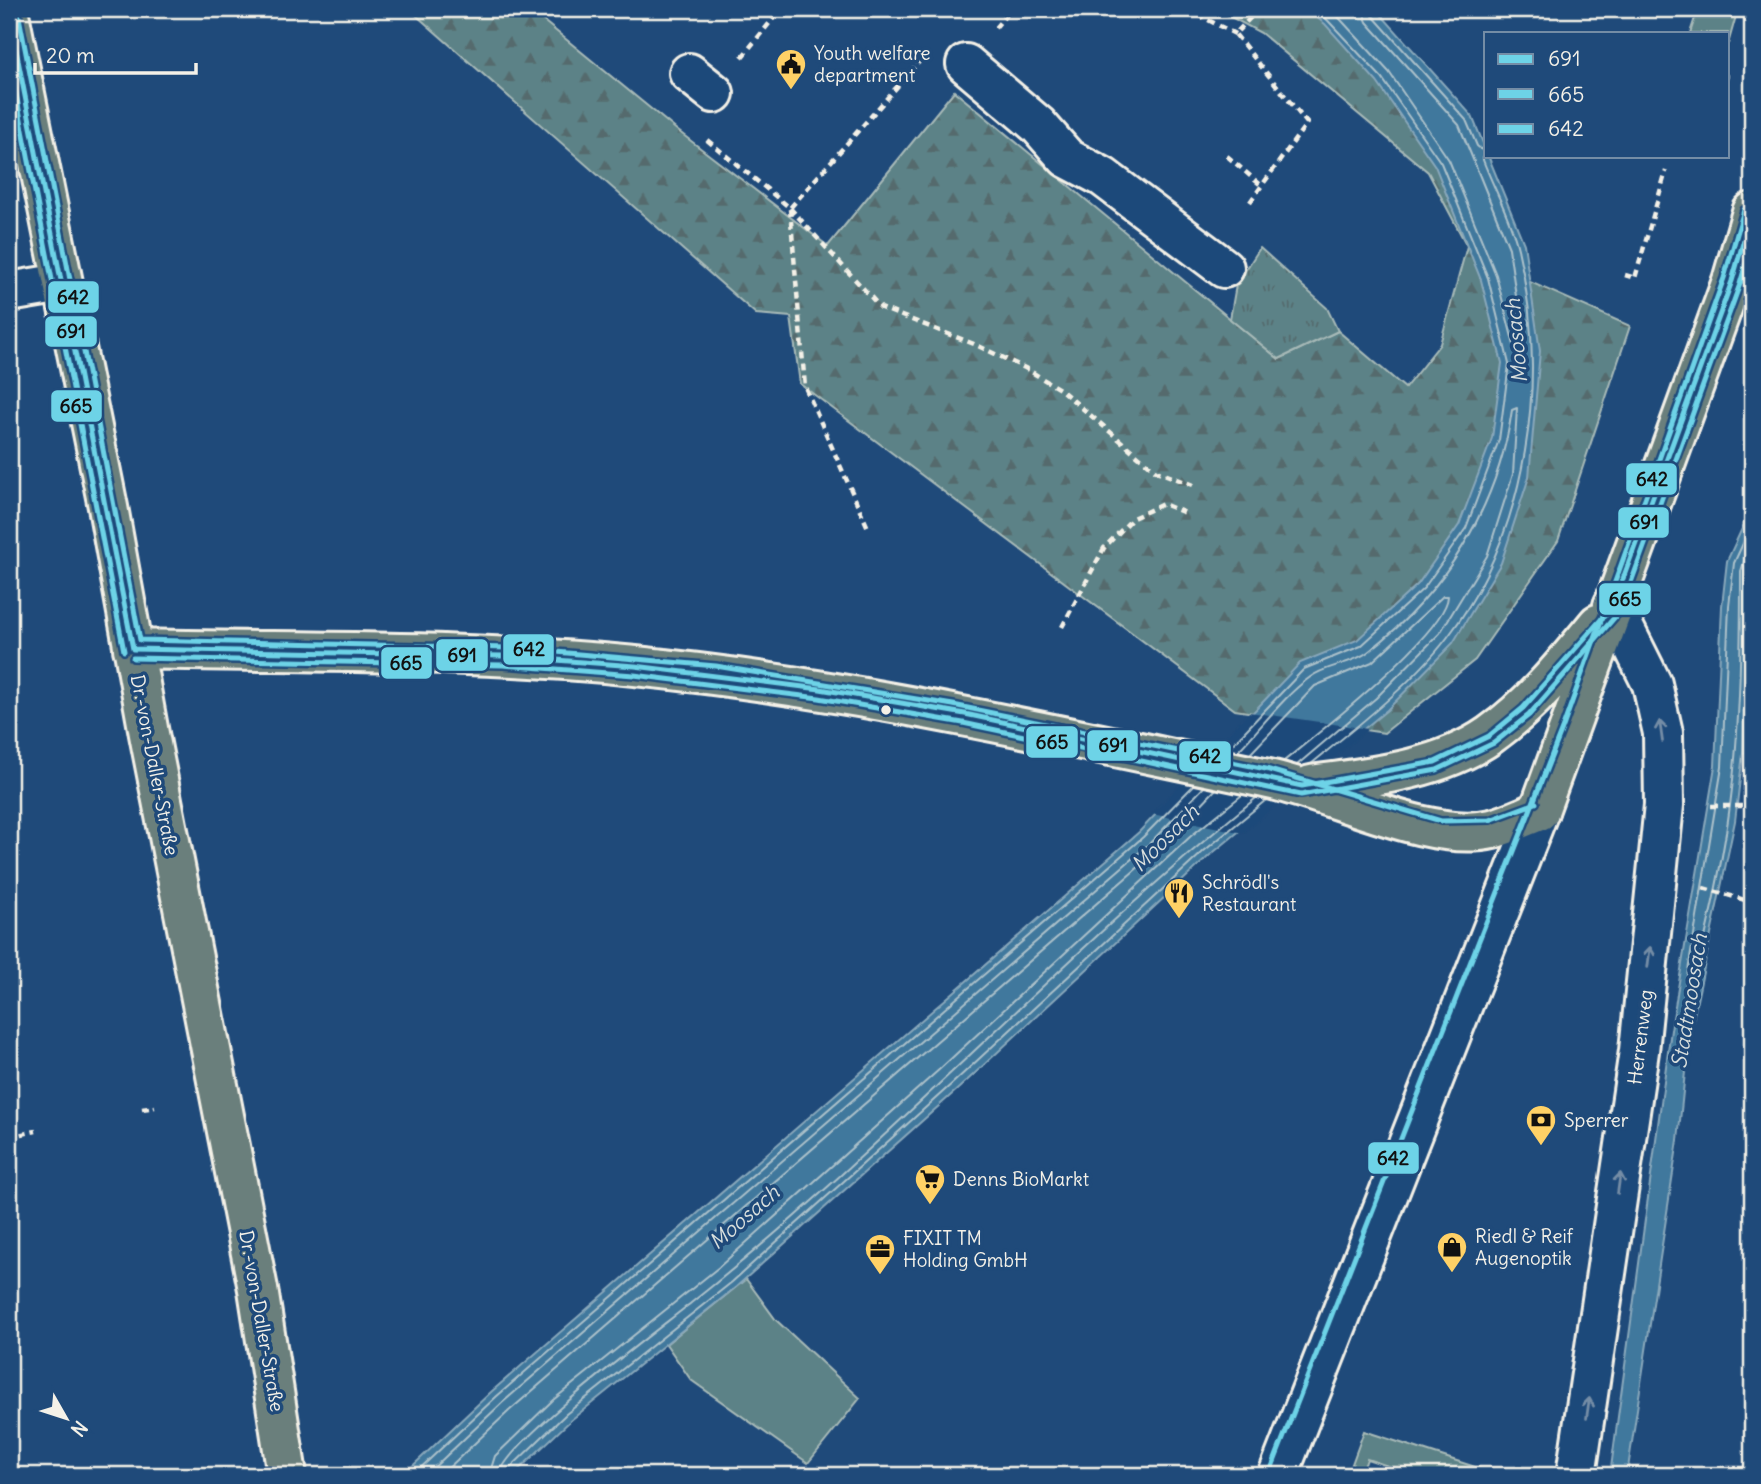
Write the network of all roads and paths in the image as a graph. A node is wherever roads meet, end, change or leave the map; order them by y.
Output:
1 (781, 9) edge
2 (1011, 9) edge
3 (1188, 9) edge
4 (9, 14) edge
5 (1252, 16) dead end
6 (1235, 34) junction
7 (898, 47) dead end
8 (917, 62) junction
9 (966, 64) junction
10 (1227, 156) dead end
11 (1666, 171) dead end
12 (1262, 186) junction
13 (1250, 202) dead end
14 (790, 208) junction
15 (1752, 212) edge
16 (1224, 268) dead end
17 (1625, 275) dead end
18 (62, 283) junction
19 (1742, 286) edge
20 (9, 292) edge
21 (1193, 485) dead end
22 (1188, 514) dead end
23 (869, 530) dead end
24 (1613, 607) junction
25 (1062, 627) dead end
26 (133, 649) junction
27 (1302, 786) junction
28 (1740, 806) dead end
29 (1752, 806) edge
30 (1539, 811) junction
31 (1699, 887) dead end
32 (1750, 901) edge
33 (155, 1107) dead end
34 (142, 1109) dead end
35 (36, 1132) dead end
36 (9, 1137) edge
37 (287, 1475) edge
38 (1278, 1475) edge
39 (1576, 1475) edge

1 - 14 path
2 - 9 path
3 - 6 path
4 - 18 main road, Dr.-von-Daller-Straße
5 - 6 path
6 - 12 path
7 - 8 path
8 - 9 path
8 - 14 path
9 - 16 street
10 - 12 path
11 - 17 path
12 - 13 path
14 - 21 path
14 - 23 path
15 - 19 main road
18 - 20 street
18 - 26 main road, Dr.-von-Daller-Straße
19 - 24 main road
22 - 25 path
24 - 27 main road
24 - 30 main road
39 -> 24 street, Herrenweg
26 - 27 main road
26 - 37 main road, Dr.-von-Daller-Straße
27 - 30 main road
28 - 29 path
30 - 38 street
31 - 32 path
33 - 34 path
35 - 36 path

